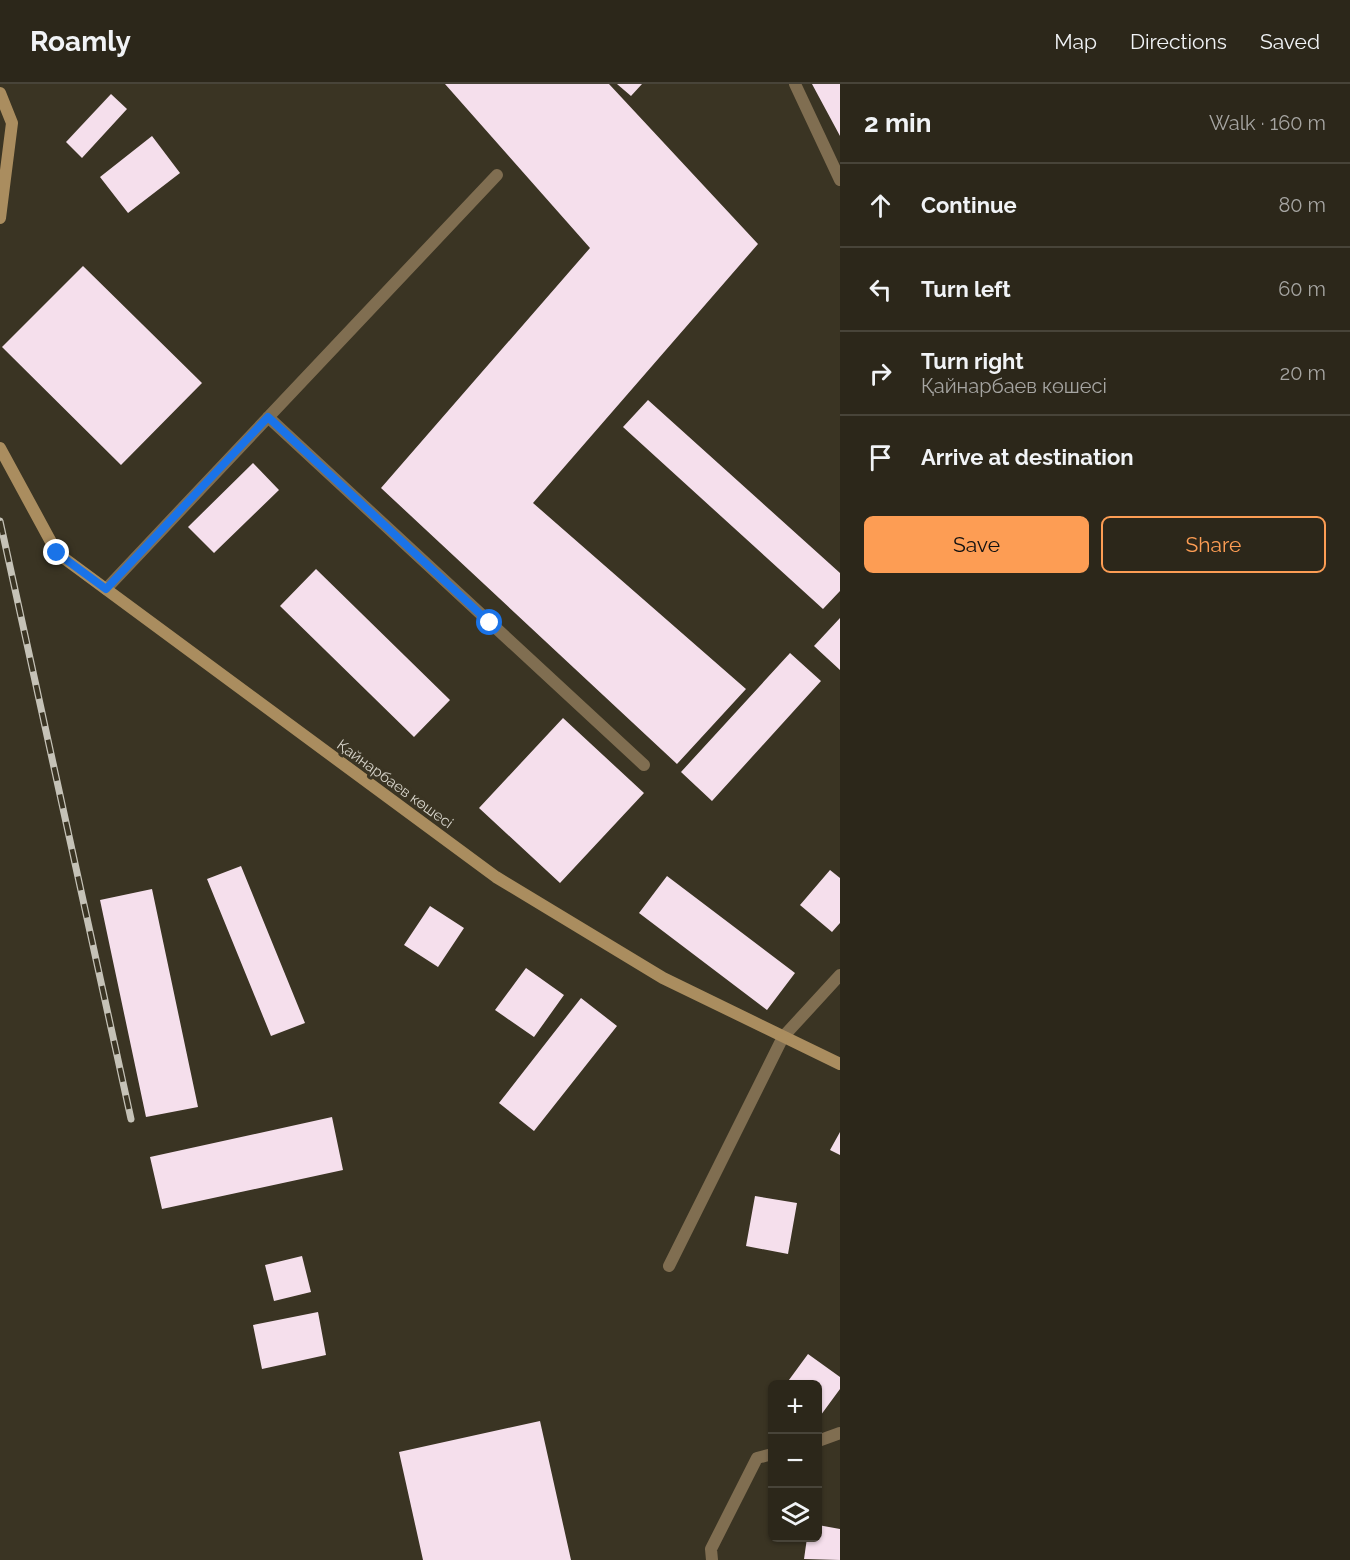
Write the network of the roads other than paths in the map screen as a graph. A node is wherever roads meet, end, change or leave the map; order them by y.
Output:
1 (795, 84) edge
2 (0, 93) edge
3 (497, 175) dead end
4 (840, 180) edge
5 (0, 218) edge
6 (268, 417) junction
7 (0, 448) edge
8 (106, 589) junction
9 (644, 765) dead end
10 (840, 975) edge
11 (783, 1037) junction
12 (840, 1064) edge
13 (669, 1266) dead end
14 (840, 1433) edge
15 (822, 1440) edge
16 (768, 1455) edge
17 (712, 1560) edge

1 - 4 lane
2 - 5 street
3 - 6 lane
6 - 8 lane
6 - 9 lane
7 - 8 street, Қайнарбаев көшесі
8 - 11 street, Қайнарбаев көшесі
10 - 11 lane
11 - 12 street, Қайнарбаев көшесі
11 - 13 lane
14 - 15 lane
16 - 17 lane

